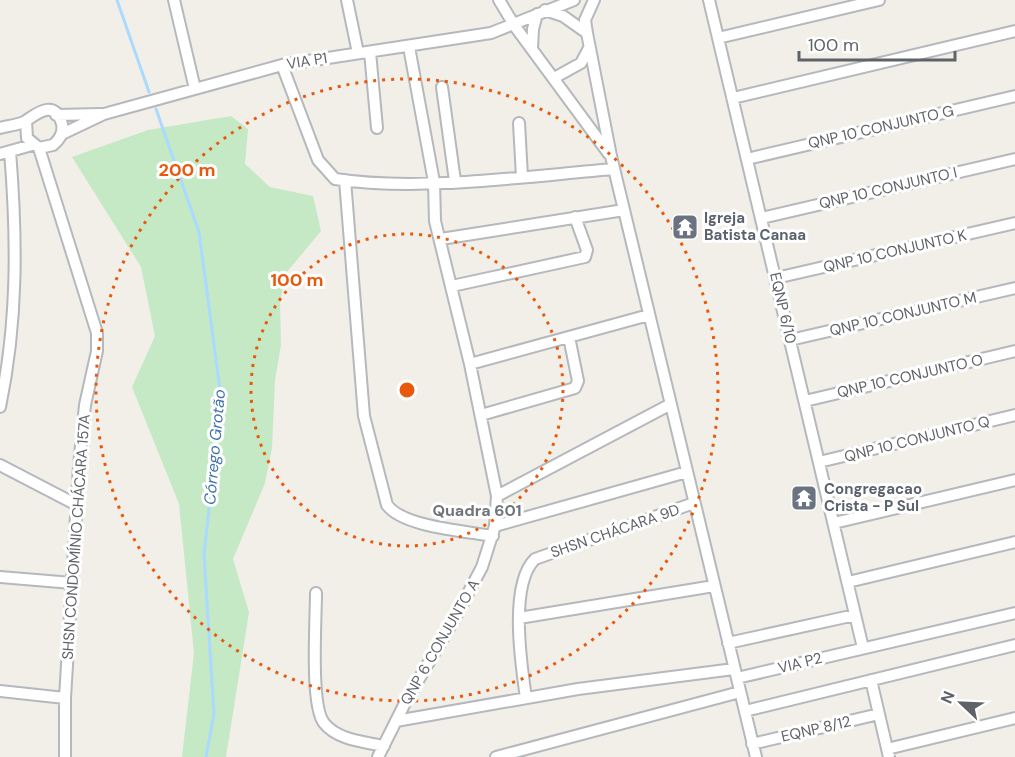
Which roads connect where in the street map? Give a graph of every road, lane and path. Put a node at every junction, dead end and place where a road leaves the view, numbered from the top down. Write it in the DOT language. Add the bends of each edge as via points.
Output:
graph roads {
  1 [pos="174,0"];
  2 [pos="347,0"];
  3 [pos="499,0"];
  4 [pos="574,0"];
  5 [pos="594,0"];
  6 [pos="709,0"];
  7 [pos="879,0"];
  8 [pos="541,12"];
  9 [pos="514,25"];
  10 [pos="1015,31"];
  11 [pos="586,33"];
  12 [pos="718,38"];
  13 [pos="409,47"];
  14 [pos="532,48"];
  15 [pos="589,48"];
  16 [pos="370,52"];
  17 [pos="358,53"];
  18 [pos="282,65"];
  19 [pos="554,78"];
  20 [pos="442,87"];
  21 [pos="195,89"];
  22 [pos="1015,96"];
  23 [pos="733,98"];
  24 [pos="104,114"];
  25 [pos="56,115"];
  26 [pos="26,121"];
  27 [pos="519,123"];
  28 [pos="0,128"];
  29 [pos="377,128"];
  30 [pos="62,134"];
  31 [pos="36,146"];
  32 [pos="5,152"];
  33 [pos="611,156"];
  34 [pos="747,159"];
  35 [pos="1015,159"];
  36 [pos="614,169"];
  37 [pos="522,177"];
  38 [pos="345,180"];
  39 [pos="455,181"];
  40 [pos="434,182"];
  41 [pos="624,210"];
  42 [pos="576,217"];
  43 [pos="762,218"];
  44 [pos="1015,223"];
  45 [pos="441,239"];
  46 [pos="776,278"];
  47 [pos="452,286"];
  48 [pos="1015,288"];
  49 [pos="649,315"];
  50 [pos="569,337"];
  51 [pos="790,340"];
  52 [pos="1015,351"];
  53 [pos="470,364"];
  54 [pos="805,401"];
  55 [pos="671,404"];
  56 [pos="0,407"];
  57 [pos="481,415"];
  58 [pos="1015,415"];
  59 [pos="819,462"];
  60 [pos="0,465"];
  61 [pos="687,472"];
  62 [pos="1015,480"];
  63 [pos="497,496"];
  64 [pos="694,503"];
  65 [pos="77,505"];
  66 [pos="834,523"];
  67 [pos="494,531"];
  68 [pos="1015,542"];
  69 [pos="0,577"];
  70 [pos="848,582"];
  71 [pos="72,583"];
  72 [pos="714,586"];
  73 [pos="316,594"];
  74 [pos="1015,613"];
  75 [pos="855,615"];
  76 [pos="519,618"];
  77 [pos="728,643"];
  78 [pos="1015,645"];
  79 [pos="863,648"];
  80 [pos="735,674"];
  81 [pos="871,680"];
  82 [pos="0,691"];
  83 [pos="740,692"];
  84 [pos="65,698"];
  85 [pos="526,698"];
  86 [pos="745,711"];
  87 [pos="879,714"];
  88 [pos="1015,718"];
  89 [pos="396,721"];
  90 [pos="752,744"];
  91 [pos="384,746"];
  92 [pos="888,753"];
  93 [pos="65,757"];
  94 [pos="378,757"];
  95 [pos="496,757"];
  96 [pos="756,757"];
  1 -- 21 [label="street"];
  2 -- 17 [label="street"];
  3 -- 9 [label="street"];
  4 -- 8 [label="street, VIA P1"];
  5 -- 11 [label="street" via="585,20"];
  6 -- 12 [label="street, EQNP 6/10"];
  7 -- 12 [label="street"];
  8 -- 9 [label="street, VIA P1"];
  8 -- 11 [label="street" via="563,16"];
  8 -- 14 [label="street" via="533,29"];
  9 -- 13 [label="street, VIA P1" via="491,33"];
  9 -- 14 [label="street"];
  10 -- 23 [label="street"];
  11 -- 15 [label="street"];
  12 -- 23 [label="street, EQNP 6/10"];
  13 -- 16 [label="street, VIA P1"];
  13 -- 40 [label="street, QNP 6 CONJUNTO A"];
  14 -- 19 [label="street"];
  15 -- 19 [label="street" via="581,63"];
  15 -- 33 [label="street"];
  16 -- 17 [label="street, VIA P1"];
  16 -- 29 [label="street"];
  17 -- 18 [label="street, VIA P1"];
  18 -- 21 [label="street, VIA P1"];
  18 -- 38 [label="street" via="318,160 336,178"];
  19 -- 33 [label="street"];
  20 -- 39 [label="street"];
  21 -- 24 [label="street, VIA P1"];
  22 -- 34 [label="street, QNP 10 CONJUNTO G"];
  23 -- 34 [label="street, EQNP 6/10"];
  24 -- 25 [label="street, VIA P1"];
  24 -- 30 [label="street, VIA P1"];
  25 -- 26 [label="street, VIA P1" via="40,110"];
  25 -- 30 [label="street" via="62,124"];
  26 -- 28 [label="street, VIA P1"];
  26 -- 31 [label="street" via="27,138"];
  27 -- 37 [label="street"];
  30 -- 31 [label="street, VIA P1" via="53,145"];
  31 -- 32 [label="street, VIA P1"];
  31 -- 65 [label="street, SHSN CONDOMÍNIO CHÁCARA 157A" via="97,333 81,434"];
  32 -- 56 [label="street" via="16,280 12,343"];
  33 -- 36 [label="street"];
  34 -- 43 [label="street, EQNP 6/10"];
  35 -- 43 [label="street, QNP 10 CONJUNTO I"];
  36 -- 37 [label="street"];
  36 -- 41 [label="street"];
  37 -- 39 [label="street"];
  38 -- 40 [label="street"];
  38 -- 67 [label="street" via="364,416 387,505 392,513 416,522"];
  39 -- 40 [label="street"];
  40 -- 45 [label="street, QNP 6 CONJUNTO A" via="435,221"];
  41 -- 42 [label="street"];
  41 -- 49 [label="street"];
  42 -- 45 [label="street"];
  42 -- 47 [label="street" via="587,250 585,256"];
  43 -- 46 [label="street, EQNP 6/10"];
  44 -- 46 [label="street, QNP 10 CONJUNTO K"];
  45 -- 47 [label="street, QNP 6 CONJUNTO A"];
  46 -- 51 [label="street, EQNP 6/10"];
  47 -- 53 [label="street, QNP 6 CONJUNTO A"];
  48 -- 51 [label="street, QNP 10 CONJUNTO M"];
  49 -- 50 [label="street"];
  49 -- 55 [label="street"];
  50 -- 53 [label="street"];
  50 -- 57 [label="street" via="577,386"];
  51 -- 54 [label="street, EQNP 6/10"];
  52 -- 54 [label="street, QNP 10 CONJUNTO O"];
  53 -- 57 [label="street, QNP 6 CONJUNTO A"];
  54 -- 59 [label="street, EQNP 6/10"];
  55 -- 61 [label="street"];
  55 -- 63 [label="street"];
  57 -- 63 [label="street, QNP 6 CONJUNTO A"];
  58 -- 59 [label="street, QNP 10 CONJUNTO Q"];
  59 -- 66 [label="street, EQNP 6/10"];
  60 -- 65 [label="street"];
  61 -- 64 [label="street"];
  61 -- 67 [label="street"];
  62 -- 66 [label="street"];
  63 -- 67 [label="street, QNP 6 CONJUNTO A"];
  64 -- 72 [label="street"];
  64 -- 76 [label="street, SHSN CHÁCARA 9D" via="535,559 526,570"];
  65 -- 71 [label="street, SHSN CONDOMÍNIO CHÁCARA 157A"];
  66 -- 70 [label="street, EQNP 6/10"];
  67 -- 89 [label="street, QNP 6 CONJUNTO A" via="482,567"];
  68 -- 70 [label="street"];
  69 -- 71 [label="street"];
  70 -- 75 [label="street, EQNP 6/10"];
  71 -- 84 [label="street, SHSN CONDOMÍNIO CHÁCARA 157A"];
  72 -- 76 [label="street"];
  72 -- 77 [label="street"];
  73 -- 91 [label="street" via="318,710 323,723 345,737"];
  74 -- 79 [label="street, VIA P2"];
  75 -- 77 [label="street"];
  75 -- 79 [label="street, EQNP 6/10"];
  76 -- 85 [label="street"];
  77 -- 80 [label="street"];
  78 -- 81 [label="street"];
  79 -- 80 [label="street, VIA P2"];
  80 -- 83 [label="street"];
  80 -- 85 [label="street, VIA P2"];
  81 -- 86 [label="street"];
  81 -- 87 [label="street"];
  82 -- 84 [label="street"];
  83 -- 86 [label="street"];
  83 -- 95 [label="street"];
  84 -- 93 [label="street, SHSN CONDOMÍNIO CHÁCARA 157A"];
  85 -- 89 [label="street, VIA P2"];
  86 -- 90 [label="street"];
  87 -- 90 [label="street, EQNP 8/12"];
  87 -- 92 [label="street"];
  88 -- 92 [label="street"];
  89 -- 91 [label="street, QNP 6 CONJUNTO A"];
  90 -- 96 [label="street"];
  91 -- 94 [label="street, QNP 6 CONJUNTO A"];
}
